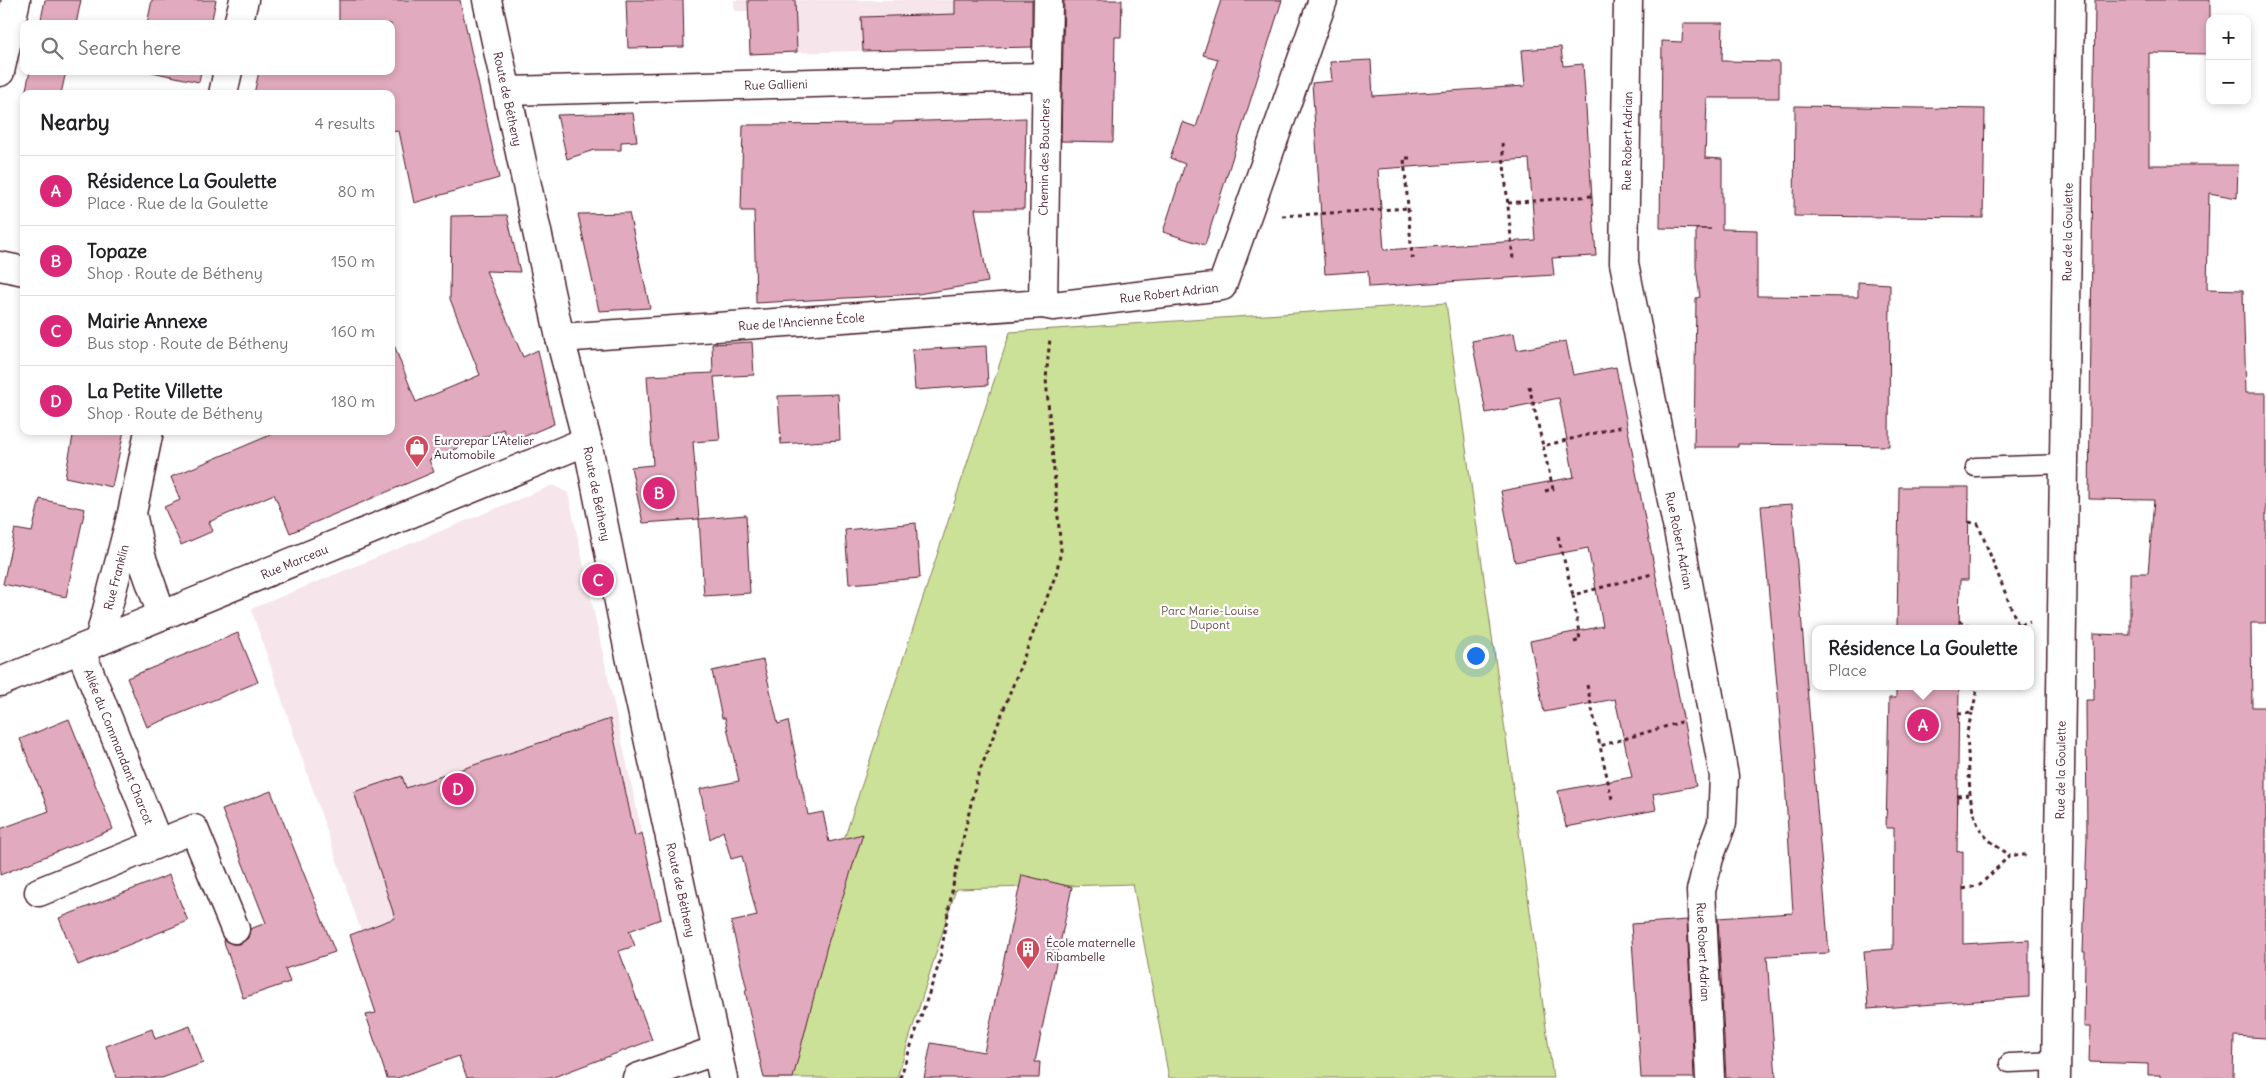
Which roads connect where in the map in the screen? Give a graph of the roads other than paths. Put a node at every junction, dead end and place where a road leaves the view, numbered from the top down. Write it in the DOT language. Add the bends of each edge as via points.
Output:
graph roads {
  1 [pos="16,0"];
  2 [pos="244,0"];
  3 [pos="487,0"];
  4 [pos="1048,0"];
  5 [pos="1322,0"];
  6 [pos="1628,0"];
  7 [pos="2070,0"];
  8 [pos="239,20"];
  9 [pos="0,72"];
  10 [pos="227,75"];
  11 [pos="1046,78"];
  12 [pos="224,90"];
  13 [pos="507,91"];
  14 [pos="0,266"];
  15 [pos="20,270"];
  16 [pos="1048,305"];
  17 [pos="560,338"];
  18 [pos="148,435"];
  19 [pos="587,441"];
  20 [pos="2064,464"];
  21 [pos="1975,467"];
  22 [pos="132,513"];
  23 [pos="162,614"];
  24 [pos="90,645"];
  25 [pos="0,682"];
  26 [pos="158,844"];
  27 [pos="39,892"];
  28 [pos="235,929"];
  29 [pos="716,1050"];
  30 [pos="2009,1063"];
  31 [pos="2056,1069"];
  32 [pos="637,1078"];
  33 [pos="723,1078"];
  34 [pos="1710,1078"];
  1 -- 9 [label="street"];
  2 -- 8 [label="street"];
  3 -- 13 [label="street, Route de Bétheny"];
  4 -- 11 [label="street, Chemin des Bouchers"];
  5 -- 16 [label="street, Rue Robert Adrian" via="1222,286"];
  6 -- 34 [label="street, Rue Robert Adrian" via="1624,263 1724,776 1722,823 1701,891"];
  7 -- 20 [label="street, Rue de la Goulette"];
  10 -- 12 [label="street"];
  11 -- 13 [label="street, Rue Gallieni"];
  11 -- 16 [label="street, Chemin des Bouchers"];
  13 -- 17 [label="street, Route de Bétheny"];
  14 -- 15 [label="street"];
  16 -- 17 [label="street, Rue de l'Ancienne École"];
  17 -- 19 [label="street, Route de Bétheny"];
  18 -- 22 [label="street, Rue Franklin"];
  19 -- 23 [label="street, Rue Marceau"];
  19 -- 29 [label="street, Route de Bétheny" via="628,647"];
  20 -- 21 [label="lane"];
  20 -- 31 [label="street, Rue de la Goulette"];
  22 -- 23 [label="street, Rue Franklin" via="141,556"];
  22 -- 24 [label="street, Rue Franklin"];
  23 -- 24 [label="street, Rue Marceau"];
  24 -- 25 [label="street, Rue Marceau"];
  24 -- 26 [label="street, Allée du Commandant Charcot"];
  26 -- 27 [label="street"];
  26 -- 28 [label="street" via="194,829"];
  29 -- 32 [label="street"];
  29 -- 33 [label="street, Route de Bétheny"];
  30 -- 31 [label="lane"];
}
